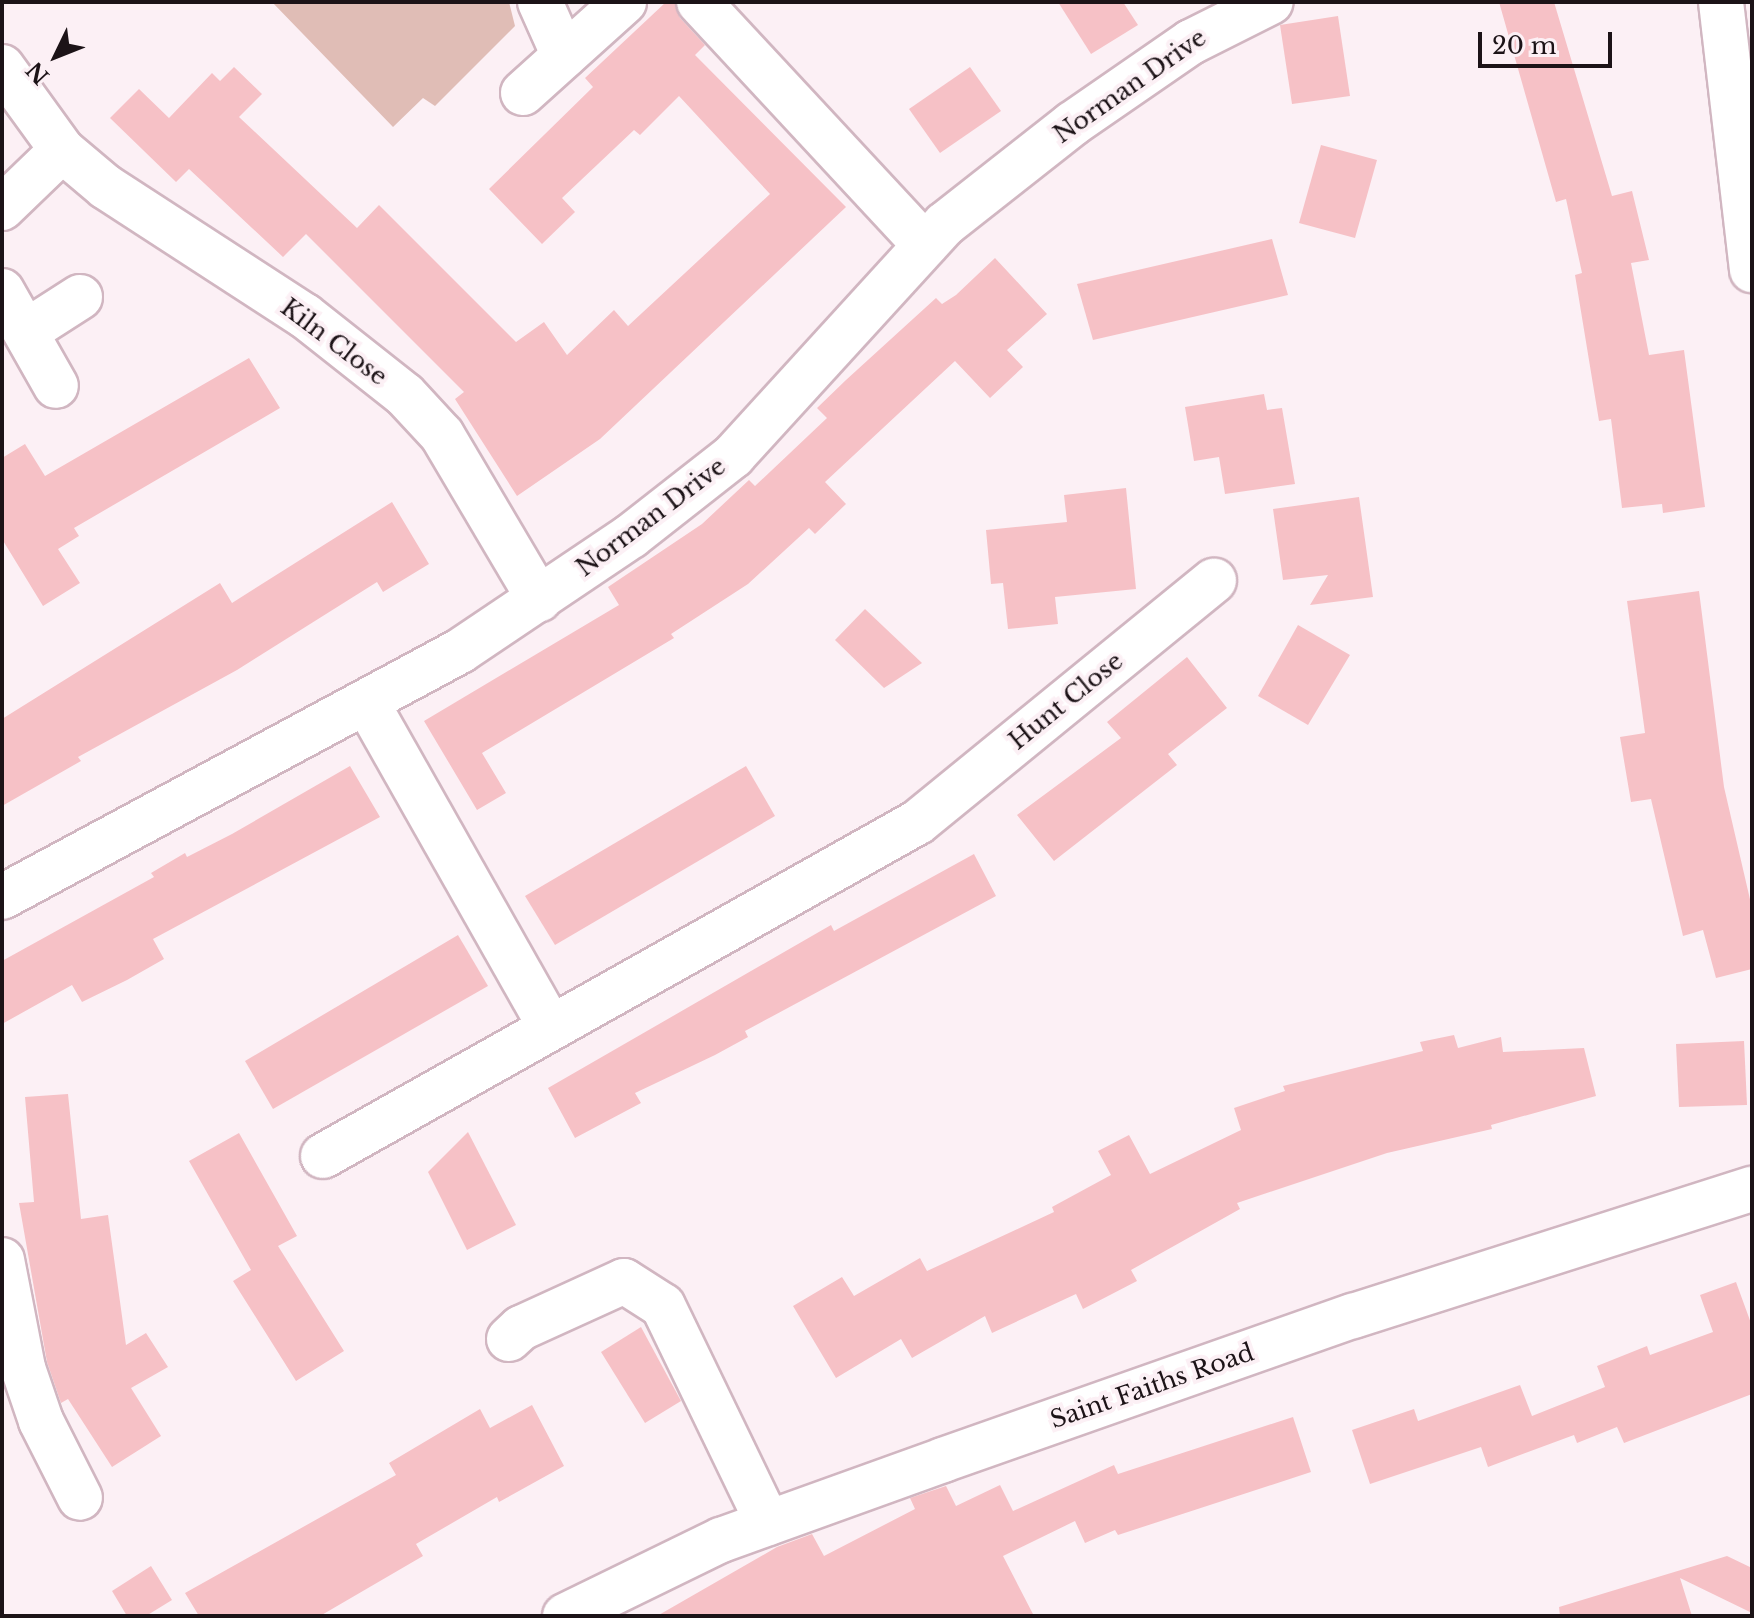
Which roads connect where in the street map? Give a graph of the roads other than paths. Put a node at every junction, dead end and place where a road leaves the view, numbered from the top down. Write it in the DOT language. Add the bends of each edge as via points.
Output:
graph roads {
  1 [pos="540,2"];
  2 [pos="624,2"];
  3 [pos="699,2"];
  4 [pos="1271,2"];
  5 [pos="1721,2"];
  6 [pos="564,56"];
  7 [pos="2,67"];
  8 [pos="523,93"];
  9 [pos="62,150"];
  10 [pos="2,208"];
  11 [pos="1750,227"];
  12 [pos="925,245"];
  13 [pos="1752,270"];
  14 [pos="2,291"];
  15 [pos="80,297"];
  16 [pos="27,331"];
  17 [pos="56,386"];
  18 [pos="1214,581"];
  19 [pos="539,599"];
  20 [pos="367,703"];
  21 [pos="2,897"];
  22 [pos="551,1028"];
  23 [pos="323,1156"];
  24 [pos="1752,1189"];
  25 [pos="2,1260"];
  26 [pos="509,1339"];
  27 [pos="80,1498"];
  28 [pos="768,1523"];
  29 [pos="565,1616"];
  1 -- 6 [label="street"];
  2 -- 6 [label="street"];
  3 -- 12 [label="street"];
  4 -- 12 [label="street, Norman Drive" via="1212,28 1072,124"];
  5 -- 11 [label="street"];
  6 -- 8 [label="street"];
  7 -- 9 [label="street, Kiln Close"];
  9 -- 10 [label="street"];
  9 -- 19 [label="street, Kiln Close" via="165,228 305,316 405,395 442,435"];
  11 -- 13 [label="street"];
  12 -- 19 [label="street, Norman Drive" via="721,467"];
  14 -- 16 [label="street"];
  15 -- 16 [label="street"];
  16 -- 17 [label="street"];
  18 -- 22 [label="street, Hunt Close" via="918,822"];
  19 -- 20 [label="street, Norman Drive"];
  20 -- 21 [label="street, Norman Drive"];
  20 -- 22 [label="street"];
  22 -- 23 [label="street"];
  24 -- 28 [label="street, Saint Faiths Road" via="1353,1316"];
  25 -- 27 [label="street" via="23,1368 41,1421"];
  26 -- 28 [label="street" via="521,1328 624,1281 663,1306"];
  28 -- 29 [label="street, Saint Faiths Road" via="721,1540"];
}
